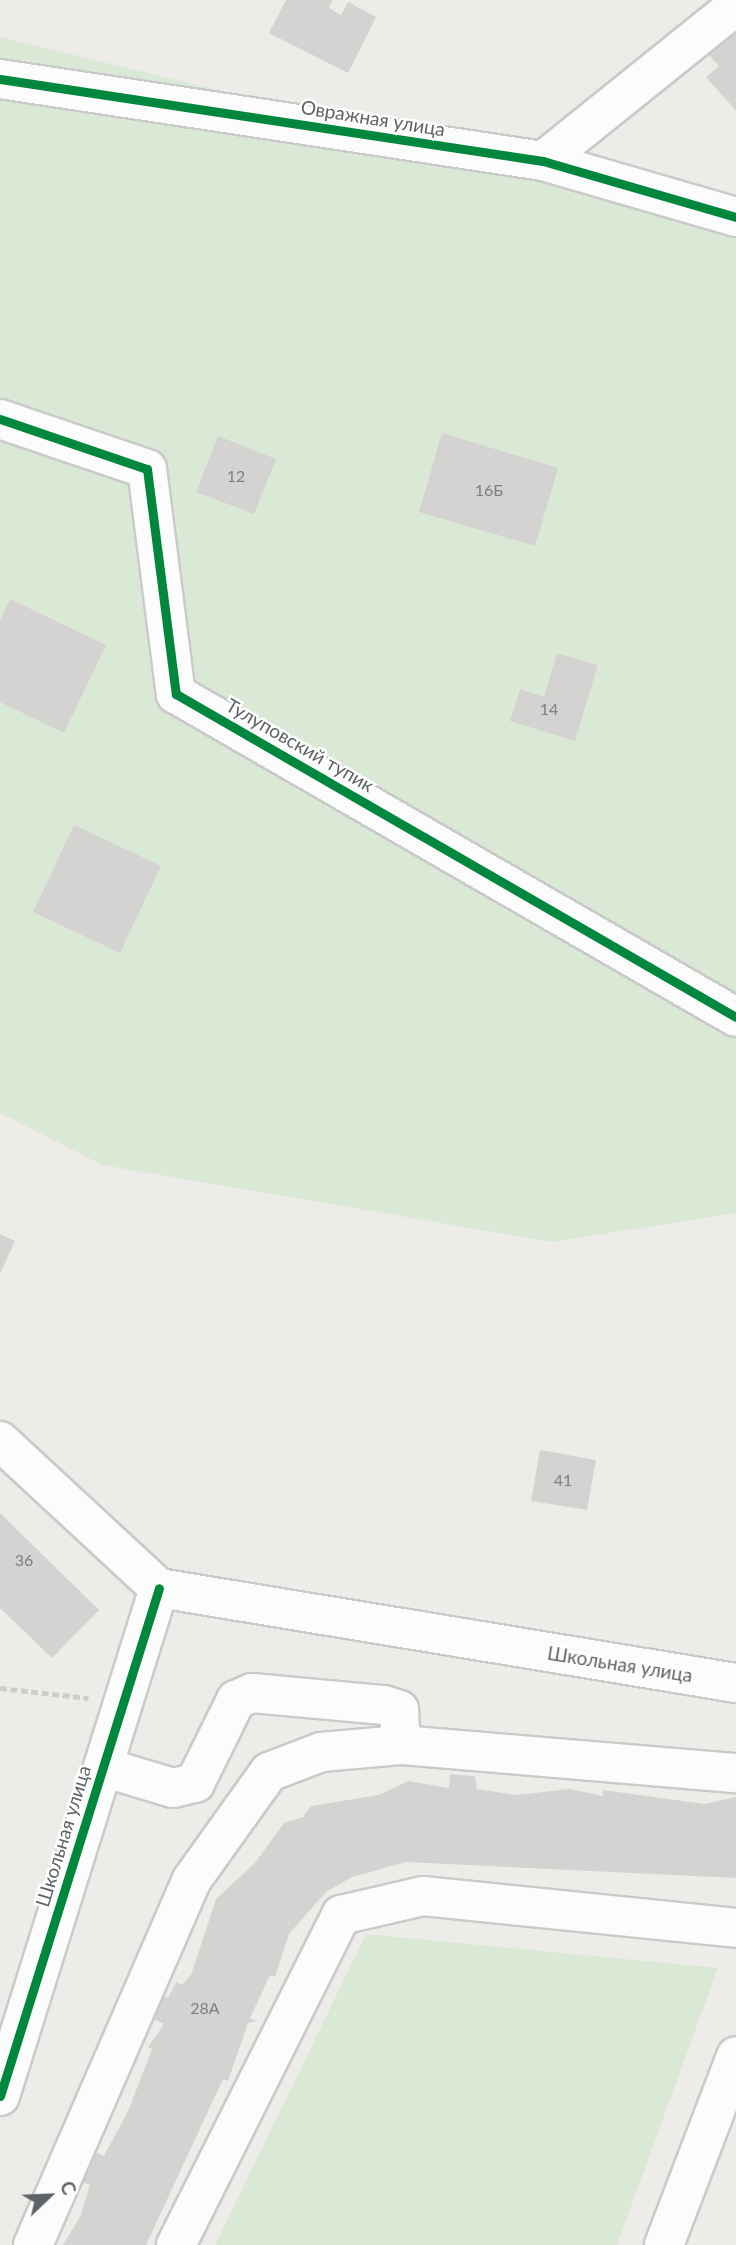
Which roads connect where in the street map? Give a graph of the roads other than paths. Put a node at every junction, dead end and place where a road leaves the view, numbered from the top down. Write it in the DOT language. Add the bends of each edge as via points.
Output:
graph roads {
  1 [pos="736,5"];
  2 [pos="0,79"];
  3 [pos="543,161"];
  4 [pos="736,217"];
  5 [pos="0,419"];
  6 [pos="736,1017"];
  7 [pos="0,1441"];
  8 [pos="159,1588"];
  9 [pos="736,1683"];
  10 [pos="401,1745"];
  11 [pos="103,1766"];
  12 [pos="736,1773"];
  13 [pos="736,1928"];
  14 [pos="736,2056"];
  15 [pos="0,2096"];
  16 [pos="33,2245"];
  17 [pos="176,2245"];
  18 [pos="664,2245"];
  1 -- 3 [label="street"];
  2 -- 3 [label="street, Овражная улица"];
  3 -- 4 [label="street, Овражная улица"];
  5 -- 6 [label="street, Тулуповский тупик" via="147,469 176,694"];
  7 -- 8 [label="street"];
  8 -- 9 [label="street, Школьная улица"];
  8 -- 11 [label="street, Школьная улица"];
  10 -- 11 [label="street" via="399,1710 384,1704 252,1693 236,1699 195,1783 173,1788"];
  10 -- 12 [label="street"];
  10 -- 16 [label="street" via="321,1752 269,1772 191,1881"];
  11 -- 15 [label="street, Школьная улица"];
  13 -- 17 [label="street" via="423,1896 341,1915"];
  14 -- 18 [label="street"];
}
